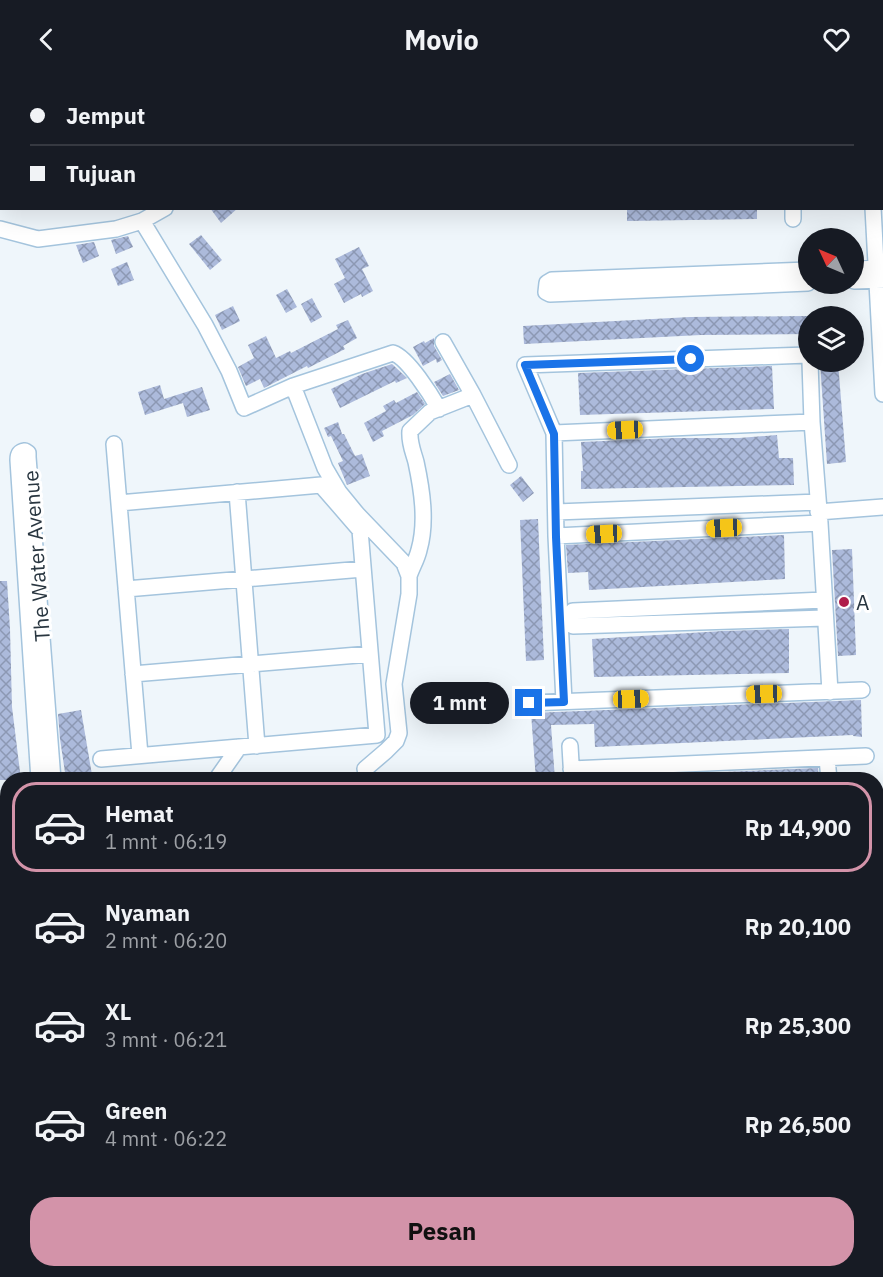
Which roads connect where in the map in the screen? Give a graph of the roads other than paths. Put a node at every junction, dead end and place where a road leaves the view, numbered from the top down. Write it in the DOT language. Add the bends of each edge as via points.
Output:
graph roads {
  1 [pos="161,210"];
  2 [pos="873,210"];
  3 [pos="142,221"];
  4 [pos="0,229"];
  5 [pos="798,271"];
  6 [pos="864,271"];
  7 [pos="880,274"];
  8 [pos="864,278"];
  9 [pos="675,282"];
  10 [pos="798,283"];
  11 [pos="443,342"];
  12 [pos="798,355"];
  13 [pos="810,372"];
  14 [pos="293,386"];
  15 [pos="473,394"];
  16 [pos="883,394"];
  17 [pos="439,409"];
  18 [pos="812,422"];
  19 [pos="554,434"];
  20 [pos="114,444"];
  21 [pos="509,465"];
  22 [pos="237,492"];
  23 [pos="119,503"];
  24 [pos="883,507"];
  25 [pos="556,512"];
  26 [pos="819,512"];
  27 [pos="556,537"];
  28 [pos="363,568"];
  29 [pos="409,576"];
  30 [pos="244,579"];
  31 [pos="126,589"];
  32 [pos="824,600"];
  33 [pos="825,618"];
  34 [pos="370,654"];
  35 [pos="251,664"];
  36 [pos="133,674"];
  37 [pos="862,690"];
  38 [pos="830,692"];
  39 [pos="564,702"];
  40 [pos="529,703"];
  41 [pos="257,746"];
  42 [pos="570,746"];
  43 [pos="239,747"];
  44 [pos="140,755"];
  45 [pos="866,756"];
  46 [pos="827,758"];
  47 [pos="101,759"];
  48 [pos="365,769"];
  49 [pos="38,772"];
  50 [pos="52,772"];
  51 [pos="222,772"];
  52 [pos="571,772"];
  53 [pos="603,772"];
  54 [pos="828,772"];
  1 -- 3 [label="street"];
  2 -- 7 [label="street"];
  3 -- 4 [label="street" via="116,229 38,238"];
  3 -- 14 [label="street" via="206,325 244,408"];
  5 -- 9 [label="street"];
  6 -- 7 [label="street"];
  7 -- 8 [label="street"];
  7 -- 16 [label="street"];
  9 -- 9 [label="street" via="550,294 546,292 547,283 552,280"];
  9 -- 10 [label="street"];
  11 -- 15 [label="street"];
  12 -- 19 [label="street" via="525,365"];
  13 -- 18 [label="street"];
  14 -- 17 [label="street" via="393,353 405,361"];
  14 -- 29 [label="street" via="325,468 339,492 404,563"];
  15 -- 17 [label="street"];
  15 -- 21 [label="street"];
  17 -- 29 [label="street" via="430,412 410,431 424,529"];
  18 -- 19 [label="street"];
  18 -- 26 [label="street"];
  19 -- 25 [label="street"];
  20 -- 23 [label="street"];
  22 -- 23 [label="street"];
  22 -- 28 [label="street" via="321,485 360,530"];
  22 -- 30 [label="street"];
  23 -- 31 [label="street"];
  24 -- 26 [label="street"];
  25 -- 26 [label="street"];
  25 -- 27 [label="street"];
  26 -- 27 [label="street"];
  26 -- 32 [label="street"];
  27 -- 39 [label="street"];
  28 -- 30 [label="street"];
  28 -- 34 [label="street"];
  29 -- 48 [label="street" via="394,684 399,733 396,741"];
  30 -- 31 [label="street"];
  30 -- 35 [label="street"];
  31 -- 36 [label="street"];
  32 -- 33 [label="street"];
  32 -- 33 [label="street" via="573,610 571,620 573,626"];
  33 -- 38 [label="street"];
  34 -- 35 [label="street"];
  34 -- 41 [label="street" via="377,735"];
  35 -- 36 [label="street"];
  35 -- 41 [label="street"];
  36 -- 44 [label="street"];
  37 -- 38 [label="street"];
  38 -- 39 [label="street"];
  39 -- 40 [label="street"];
  41 -- 43 [label="street"];
  42 -- 52 [label="street"];
  43 -- 44 [label="street"];
  43 -- 51 [label="street"];
  44 -- 47 [label="street"];
  45 -- 46 [label="street"];
  46 -- 53 [label="street"];
  46 -- 54 [label="street"];
  49 -- 50 [label="street, The Water Avenue" via="18,460 18,455 25,451"];
}
